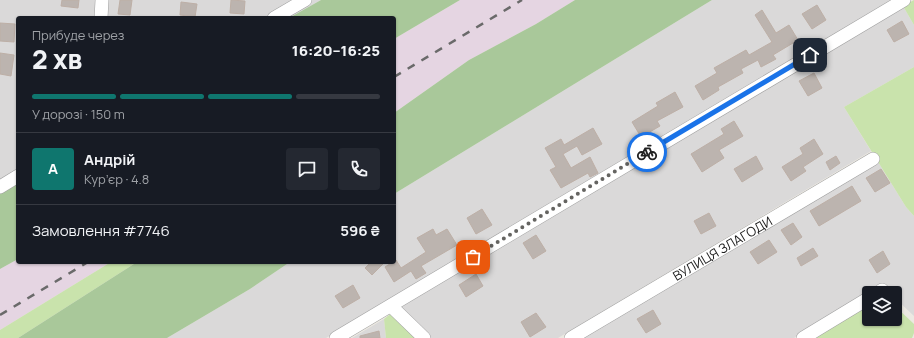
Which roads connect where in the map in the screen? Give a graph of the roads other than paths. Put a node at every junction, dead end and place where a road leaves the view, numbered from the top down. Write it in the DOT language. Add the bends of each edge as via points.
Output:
graph roads {
  1 [pos="102,0"];
  2 [pos="305,0"];
  3 [pos="904,0"];
  4 [pos="101,16"];
  5 [pos="277,16"];
  6 [pos="873,159"];
  7 [pos="16,177"];
  8 [pos="0,187"];
  9 [pos="862,302"];
  10 [pos="391,306"];
  11 [pos="336,338"];
  12 [pos="424,338"];
  13 [pos="571,338"];
  14 [pos="803,338"];
  1 -- 4 [label="street"];
  2 -- 5 [label="street"];
  3 -- 10 [label="street"];
  6 -- 13 [label="street, ВУЛИЦЯ ЗЛАГОДИ"];
  7 -- 8 [label="street"];
  9 -- 14 [label="street"];
  10 -- 11 [label="street"];
  10 -- 12 [label="street"];
}
